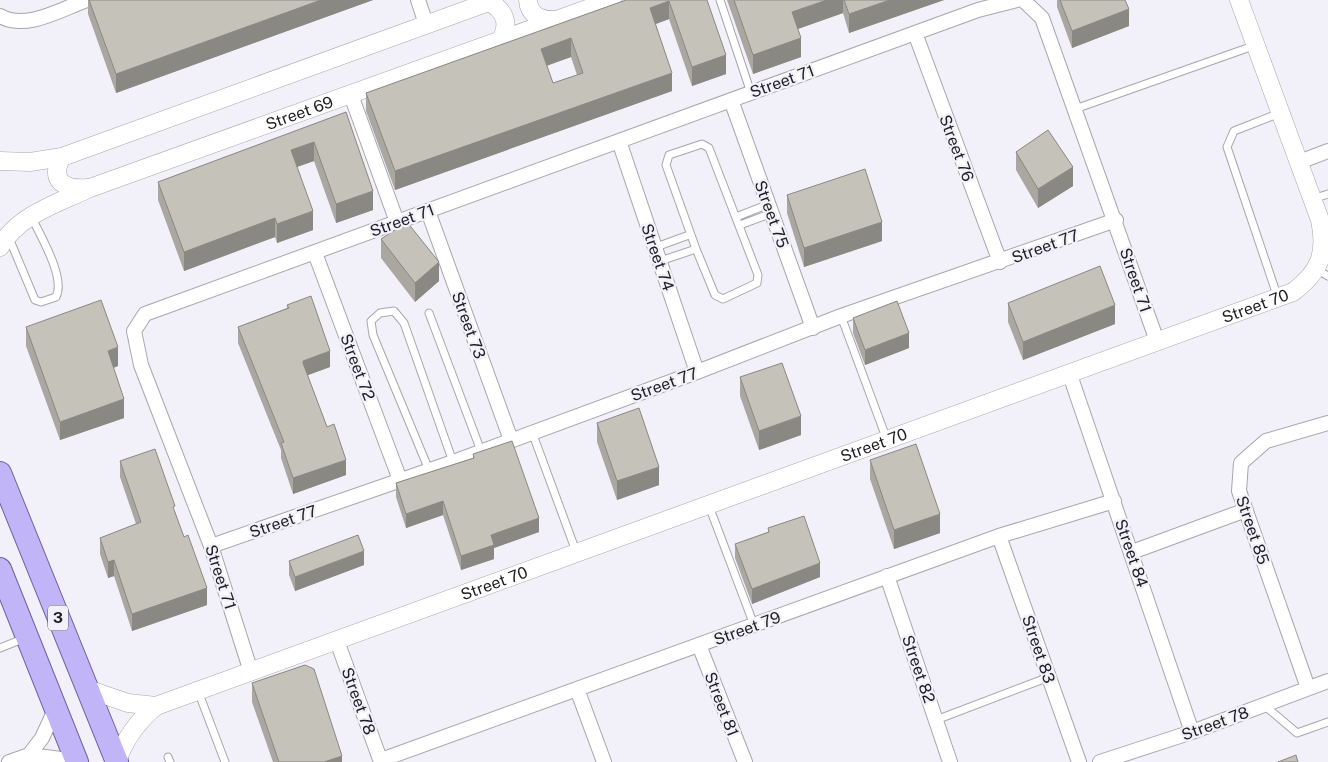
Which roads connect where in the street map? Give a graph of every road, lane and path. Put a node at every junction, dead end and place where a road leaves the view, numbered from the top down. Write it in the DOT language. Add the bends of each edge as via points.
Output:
graph roads {
  1 [pos="87,0"];
  2 [pos="418,0"];
  3 [pos="528,0"];
  4 [pos="612,0"];
  5 [pos="720,0"];
  6 [pos="1017,0"];
  7 [pos="1022,0"];
  8 [pos="1239,0"];
  9 [pos="491,1"];
  10 [pos="0,16"];
  11 [pos="554,20"];
  12 [pos="426,24"];
  13 [pos="914,33"];
  14 [pos="500,41"];
  15 [pos="1256,45"];
  16 [pos="751,93"];
  17 [pos="351,94"];
  18 [pos="731,100"];
  19 [pos="1076,109"];
  20 [pos="1281,112"];
  21 [pos="619,141"];
  22 [pos="1328,151"];
  23 [pos="62,157"];
  24 [pos="0,162"];
  25 [pos="1299,162"];
  26 [pos="90,188"];
  27 [pos="1320,197"];
  28 [pos="770,208"];
  29 [pos="428,211"];
  30 [pos="31,216"];
  31 [pos="736,217"];
  32 [pos="1116,220"];
  33 [pos="397,222"];
  34 [pos="740,226"];
  35 [pos="689,235"];
  36 [pos="4,240"];
  37 [pos="656,247"];
  38 [pos="696,249"];
  39 [pos="315,253"];
  40 [pos="660,261"];
  41 [pos="1000,262"];
  42 [pos="1324,263"];
  43 [pos="1278,298"];
  44 [pos="429,313"];
  45 [pos="841,316"];
  46 [pos="813,328"];
  47 [pos="1157,341"];
  48 [pos="697,372"];
  49 [pos="1070,375"];
  50 [pos="1328,423"];
  51 [pos="532,432"];
  52 [pos="511,440"];
  53 [pos="888,441"];
  54 [pos="481,451"];
  55 [pos="453,462"];
  56 [pos="429,470"];
  57 [pos="0,473"];
  58 [pos="400,480"];
  59 [pos="1114,501"];
  60 [pos="709,506"];
  61 [pos="1246,510"];
  62 [pos="11,529"];
  63 [pos="999,536"];
  64 [pos="211,546"];
  65 [pos="1132,552"];
  66 [pos="577,554"];
  67 [pos="0,569"];
  68 [pos="887,576"];
  69 [pos="754,625"];
  70 [pos="27,637"];
  71 [pos="337,641"];
  72 [pos="700,645"];
  73 [pos="0,648"];
  74 [pos="251,672"];
  75 [pos="1049,677"];
  76 [pos="1328,681"];
  77 [pos="1308,688"];
  78 [pos="87,689"];
  79 [pos="577,689"];
  80 [pos="198,691"];
  81 [pos="1264,705"];
  82 [pos="156,706"];
  83 [pos="56,708"];
  84 [pos="936,720"];
  85 [pos="1328,722"];
  86 [pos="1192,732"];
  87 [pos="29,755"];
  88 [pos="117,761"];
  89 [pos="381,761"];
  90 [pos="9,762"];
  91 [pos="77,762"];
  92 [pos="224,762"];
  93 [pos="604,762"];
  94 [pos="745,762"];
  95 [pos="950,762"];
  96 [pos="1079,762"];
  97 [pos="1100,762"];
  1 -- 10 [label="street" via="23,23"];
  2 -- 12 [label="street"];
  3 -- 11 [label="street" via="534,15"];
  4 -- 11 [label="street, Street 69"];
  5 -- 16 [label="lane"];
  6 -- 13 [label="street, Street 71"];
  7 -- 19 [label="street, Street 71" via="1042,18"];
  8 -- 15 [label="street, Street 70"];
  9 -- 12 [label="street"];
  9 -- 14 [label="street" via="504,14 505,33"];
  11 -- 14 [label="street, Street 69"];
  12 -- 23 [label="street"];
  13 -- 16 [label="street, Street 71"];
  13 -- 41 [label="street, Street 76"];
  14 -- 17 [label="street, Street 69"];
  15 -- 19 [label="lane"];
  15 -- 20 [label="street, Street 70"];
  16 -- 18 [label="street, Street 71"];
  17 -- 26 [label="street, Street 69"];
  17 -- 33 [label="street"];
  18 -- 21 [label="street, Street 71"];
  18 -- 28 [label="street, Street 75"];
  19 -- 32 [label="street, Street 71"];
  20 -- 25 [label="street, Street 70"];
  20 -- 43 [label="lane" via="1234,131 1227,147"];
  21 -- 29 [label="street, Street 71"];
  21 -- 37 [label="street, Street 74"];
  22 -- 25 [label="street"];
  23 -- 24 [label="street"];
  23 -- 26 [label="street" via="56,166 57,177 64,186"];
  25 -- 27 [label="street, Street 70"];
  26 -- 30 [label="street, Street 69"];
  27 -- 42 [label="street, Street 70"];
  28 -- 31 [label="lane"];
  28 -- 34 [label="lane"];
  28 -- 46 [label="street, Street 75"];
  29 -- 33 [label="street, Street 71"];
  29 -- 52 [label="street, Street 73"];
  30 -- 36 [label="street, Street 69"];
  30 -- 36 [label="lane" via="58,276 60,289 56,297 41,302 35,300"];
  31 -- 34 [label="lane"];
  31 -- 35 [label="lane" via="710,148 702,144 669,155 666,164"];
  32 -- 41 [label="street, Street 77"];
  32 -- 47 [label="street, Street 71"];
  33 -- 39 [label="street, Street 71"];
  34 -- 38 [label="lane" via="758,275 757,283 723,299 715,295"];
  35 -- 37 [label="lane"];
  35 -- 38 [label="lane"];
  37 -- 40 [label="street, Street 74"];
  38 -- 40 [label="lane"];
  39 -- 58 [label="street, Street 72"];
  39 -- 64 [label="street, Street 71" via="145,314 134,331 141,365"];
  40 -- 48 [label="street, Street 74"];
  41 -- 45 [label="street, Street 77"];
  42 -- 43 [label="street, Street 70" via="1293,292"];
  43 -- 47 [label="street, Street 70"];
  44 -- 54 [label="lane"];
  45 -- 46 [label="street, Street 77"];
  45 -- 53 [label="lane"];
  46 -- 48 [label="street, Street 77"];
  47 -- 49 [label="street, Street 70"];
  48 -- 51 [label="street, Street 77"];
  49 -- 53 [label="street, Street 70"];
  49 -- 59 [label="street, Street 84"];
  50 -- 61 [label="street, Street 85" via="1266,441 1241,463 1239,491"];
  51 -- 52 [label="street, Street 77"];
  51 -- 66 [label="lane"];
  52 -- 54 [label="street, Street 77"];
  53 -- 60 [label="street, Street 70"];
  54 -- 55 [label="street, Street 77"];
  55 -- 56 [label="street, Street 77"];
  55 -- 56 [label="lane" via="404,323 394,311 380,313 371,321 373,335"];
  56 -- 58 [label="street, Street 77"];
  57 -- 62 [label="main road, 3"];
  58 -- 64 [label="street, Street 77"];
  59 -- 63 [label="street, Street 79"];
  59 -- 65 [label="street, Street 84"];
  60 -- 66 [label="street, Street 70"];
  60 -- 69 [label="lane"];
  61 -- 65 [label="street"];
  61 -- 77 [label="street, Street 85"];
  62 -- 78 [label="main road, 3"];
  63 -- 68 [label="street, Street 79"];
  63 -- 75 [label="street, Street 83"];
  64 -- 74 [label="street, Street 71"];
  65 -- 86 [label="street, Street 84"];
  66 -- 71 [label="street, Street 70"];
  67 -- 70 [label="main road, 3"];
  68 -- 69 [label="street, Street 79"];
  68 -- 84 [label="street, Street 82"];
  69 -- 72 [label="street, Street 79"];
  70 -- 73 [label="lane"];
  70 -- 83 [label="main road, 3"];
  71 -- 74 [label="street, Street 70"];
  71 -- 89 [label="street, Street 78"];
  72 -- 79 [label="street, Street 79"];
  72 -- 94 [label="street, Street 81"];
  74 -- 80 [label="street, Street 70"];
  75 -- 84 [label="lane"];
  75 -- 96 [label="street, Street 83"];
  76 -- 77 [label="street, Street 78"];
  77 -- 81 [label="street, Street 78"];
  78 -- 82 [label="street, Street 70" via="128,703"];
  78 -- 88 [label="main road, 3"];
  79 -- 89 [label="street, Street 79"];
  79 -- 93 [label="street"];
  80 -- 82 [label="street, Street 70"];
  80 -- 92 [label="lane"];
  81 -- 85 [label="lane" via="1297,733"];
  81 -- 86 [label="street, Street 78"];
  82 -- 88 [label="street, Street 70" via="132,730"];
  83 -- 87 [label="street" via="42,738"];
  83 -- 91 [label="main road, 3"];
  84 -- 95 [label="street, Street 82"];
  86 -- 97 [label="street, Street 78"];
  87 -- 90 [label="street"];
  87 -- 91 [label="street"];
}
